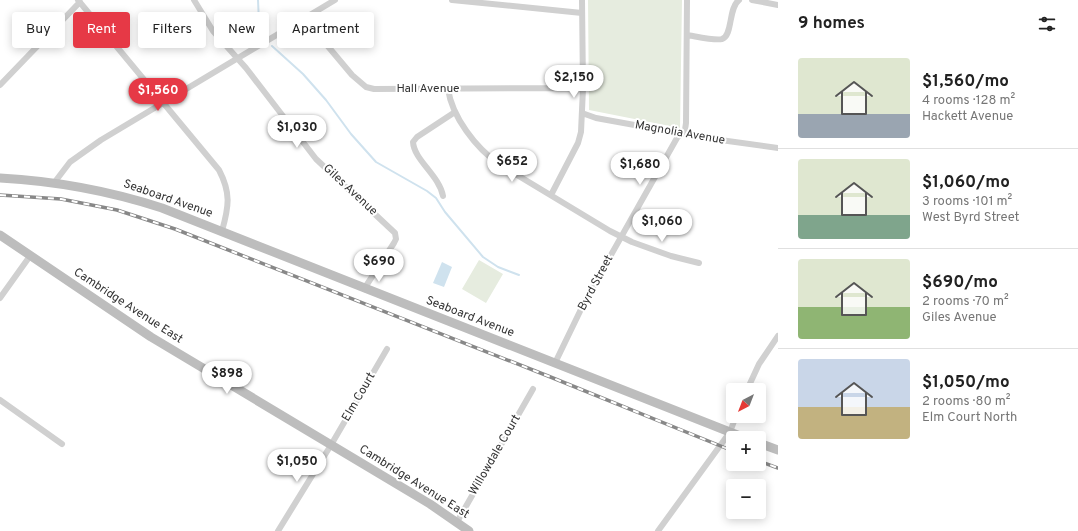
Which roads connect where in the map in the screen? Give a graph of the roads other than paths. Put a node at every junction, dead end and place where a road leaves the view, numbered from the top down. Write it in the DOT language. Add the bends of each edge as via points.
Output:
graph roads {
  1 [pos="194,0"];
  2 [pos="335,0"];
  3 [pos="452,0"];
  4 [pos="582,0"];
  5 [pos="687,0"];
  6 [pos="739,0"];
  7 [pos="752,0"];
  8 [pos="79,1"];
  9 [pos="778,5"];
  10 [pos="315,12"];
  11 [pos="582,13"];
  12 [pos="277,35"];
  13 [pos="687,35"];
  14 [pos="330,48"];
  15 [pos="238,58"];
  16 [pos="0,85"];
  17 [pos="583,88"];
  18 [pos="448,89"];
  19 [pos="163,103"];
  20 [pos="455,112"];
  21 [pos="582,114"];
  22 [pos="682,134"];
  23 [pos="778,148"];
  24 [pos="0,178"];
  25 [pos="54,183"];
  26 [pos="551,195"];
  27 [pos="444,196"];
  28 [pos="222,231"];
  29 [pos="0,235"];
  30 [pos="621,237"];
  31 [pos="30,256"];
  32 [pos="698,263"];
  33 [pos="364,289"];
  34 [pos="0,298"];
  35 [pos="778,336"];
  36 [pos="387,349"];
  37 [pos="554,364"];
  38 [pos="750,383"];
  39 [pos="533,389"];
  40 [pos="0,400"];
  41 [pos="727,431"];
  42 [pos="726,438"];
  43 [pos="62,444"];
  44 [pos="331,445"];
  45 [pos="766,446"];
  46 [pos="778,450"];
  47 [pos="457,522"];
  48 [pos="278,531"];
  49 [pos="469,531"];
  50 [pos="658,531"];
  1 -- 15 [label="street, Giles Avenue" via="213,31"];
  2 -- 10 [label="street"];
  3 -- 11 [label="street"];
  4 -- 11 [label="street"];
  5 -- 13 [label="street, Byrd Street"];
  6 -- 13 [label="street" via="734,5 724,38"];
  7 -- 9 [label="street"];
  8 -- 16 [label="street"];
  8 -- 19 [label="street"];
  11 -- 17 [label="street"];
  12 -- 15 [label="street"];
  13 -- 22 [label="street, Byrd Street" via="686,123"];
  14 -- 18 [label="street, Hall Avenue" via="352,75 366,87"];
  15 -- 19 [label="street"];
  15 -- 33 [label="street, Giles Avenue" via="316,158 395,233 394,243"];
  17 -- 18 [label="street, Hall Avenue"];
  17 -- 21 [label="street"];
  18 -- 20 [label="street"];
  19 -- 25 [label="street" via="87,149 70,162"];
  19 -- 28 [label="street" via="222,177 228,201"];
  20 -- 26 [label="street" via="478,146 491,158"];
  20 -- 27 [label="street" via="417,137 414,142 416,152 440,184"];
  21 -- 22 [label="street, Magnolia Avenue"];
  21 -- 26 [label="street" via="578,143"];
  22 -- 23 [label="street, Magnolia Avenue"];
  22 -- 30 [label="street, Byrd Street"];
  24 -- 25 [label="main road, Seaboard Avenue"];
  25 -- 28 [label="main road, Seaboard Avenue" via="135,199"];
  26 -- 30 [label="street"];
  28 -- 33 [label="main road, Seaboard Avenue"];
  29 -- 31 [label="main road, Cambridge Avenue East"];
  30 -- 32 [label="street" via="671,256"];
  30 -- 37 [label="street, Byrd Street"];
  31 -- 34 [label="street"];
  31 -- 44 [label="main road, Cambridge Avenue East" via="151,336"];
  33 -- 37 [label="main road, Seaboard Avenue"];
  35 -- 38 [label="street" via="759,364"];
  36 -- 44 [label="street, Elm Court"];
  37 -- 41 [label="main road, Seaboard Avenue"];
  39 -- 47 [label="street, Willowdale Court"];
  40 -- 43 [label="street"];
  42 -- 50 [label="street"];
  44 -- 47 [label="main road, Cambridge Avenue East"];
  44 -- 48 [label="street, Elm Court"];
  45 -- 46 [label="main road"];
  47 -- 49 [label="main road, Cambridge Avenue East"];
}
